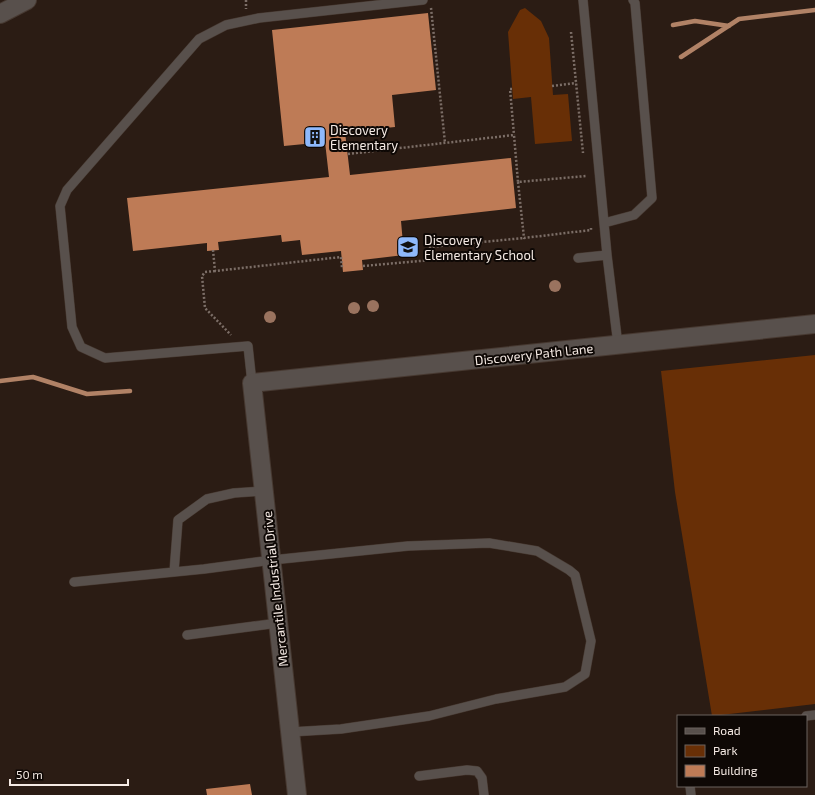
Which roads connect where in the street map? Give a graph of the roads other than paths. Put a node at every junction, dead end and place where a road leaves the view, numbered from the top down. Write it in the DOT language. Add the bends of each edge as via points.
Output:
graph roads {
  1 [pos="27,0"];
  2 [pos="423,0"];
  3 [pos="583,0"];
  4 [pos="633,0"];
  5 [pos="0,14"];
  6 [pos="604,222"];
  7 [pos="607,255"];
  8 [pos="578,258"];
  9 [pos="815,324"];
  10 [pos="618,345"];
  11 [pos="252,383"];
  12 [pos="264,491"];
  13 [pos="272,560"];
  14 [pos="174,572"];
  15 [pos="74,582"];
  16 [pos="278,622"];
  17 [pos="187,634"];
  18 [pos="290,732"];
  19 [pos="419,776"];
  20 [pos="297,795"];
  21 [pos="484,795"];
  1 -- 5 [label="street"];
  2 -- 11 [label="lane" via="259,18 226,25 198,39 67,190 60,206 72,327 81,347 105,358 248,346"];
  3 -- 6 [label="lane"];
  4 -- 6 [label="lane" via="652,198 634,215"];
  6 -- 7 [label="lane"];
  7 -- 8 [label="lane"];
  7 -- 10 [label="lane"];
  9 -- 10 [label="street, Discovery Path Lane"];
  10 -- 11 [label="street, Discovery Path Lane"];
  11 -- 12 [label="street, Mercantile Industrial Drive"];
  12 -- 13 [label="street, Mercantile Industrial Drive"];
  12 -- 14 [label="lane" via="234,493 207,499 178,520"];
  13 -- 14 [label="lane"];
  13 -- 16 [label="street, Mercantile Industrial Drive"];
  13 -- 18 [label="lane" via="408,546 489,543 537,552 575,575 591,641 585,674 565,687 496,699 429,716 341,729"];
  14 -- 15 [label="lane"];
  16 -- 17 [label="lane"];
  16 -- 18 [label="street, Mercantile Industrial Drive"];
  18 -- 20 [label="street, Mercantile Industrial Drive"];
  19 -- 21 [label="lane" via="468,770 477,772 482,778"];
}
